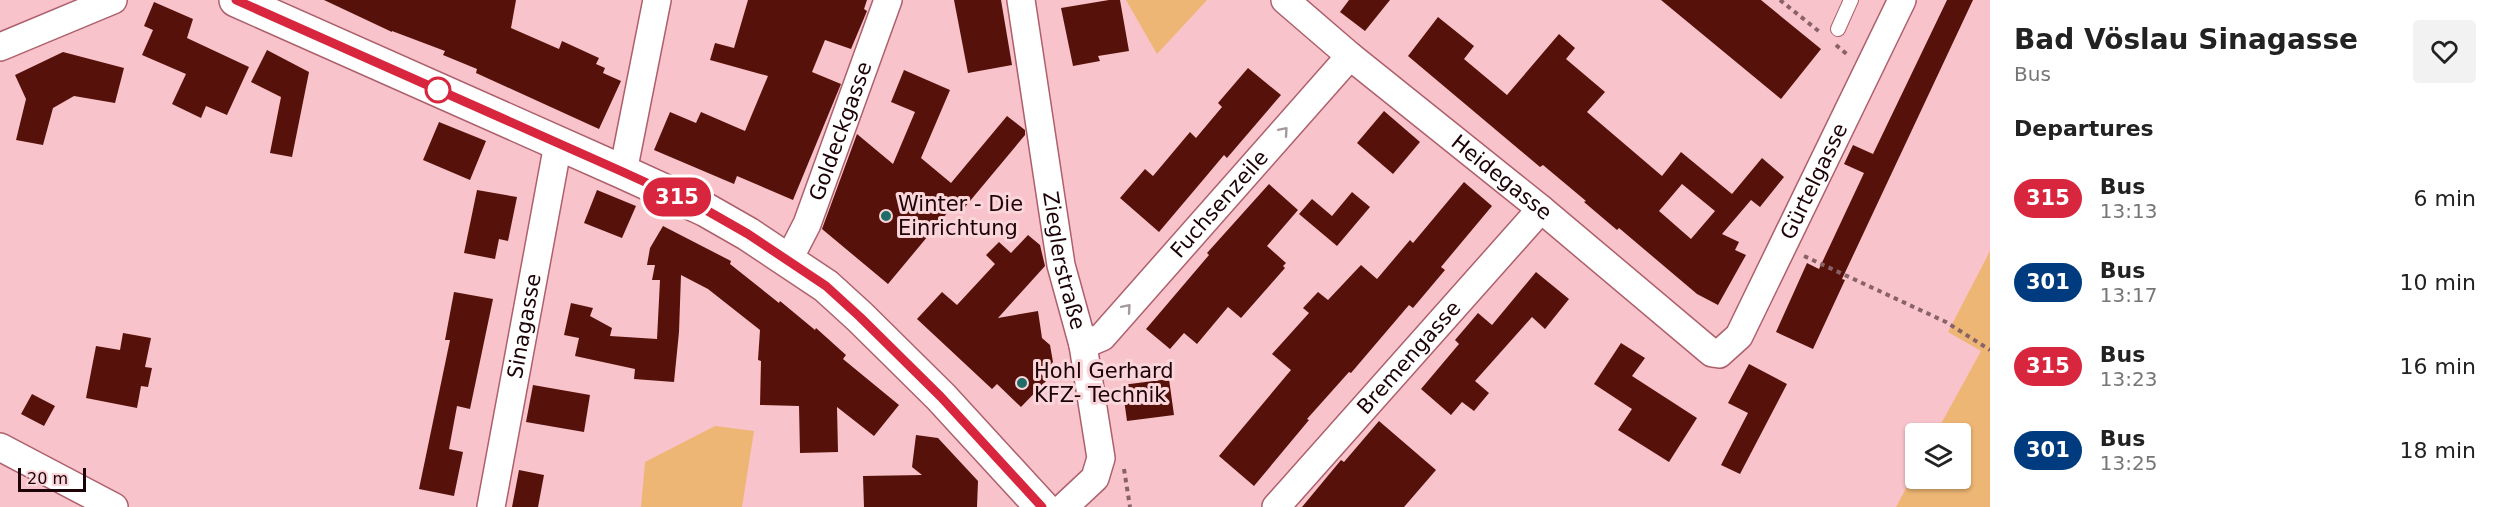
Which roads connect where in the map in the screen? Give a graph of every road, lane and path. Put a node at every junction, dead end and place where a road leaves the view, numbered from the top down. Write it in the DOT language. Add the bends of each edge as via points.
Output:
graph roads {
  1 [pos="113,0"];
  2 [pos="236,0"];
  3 [pos="657,0"];
  4 [pos="888,0"];
  5 [pos="1021,0"];
  6 [pos="1851,0"];
  7 [pos="1902,0"];
  8 [pos="1295,3"];
  9 [pos="1838,29"];
  10 [pos="0,47"];
  11 [pos="1350,56"];
  12 [pos="558,144"];
  13 [pos="623,172"];
  14 [pos="1541,209"];
  15 [pos="1784,247"];
  16 [pos="789,260"];
  17 [pos="1083,345"];
  18 [pos="1990,350"];
  19 [pos="1719,354"];
  20 [pos="0,447"];
  21 [pos="114,507"];
  22 [pos="491,507"];
  23 [pos="1042,507"];
  24 [pos="1064,507"];
  25 [pos="1276,507"];
  1 -- 10 [label="street"];
  2 -- 12 [label="street"];
  3 -- 13 [label="street"];
  4 -- 16 [label="street, Goldeckgasse" via="807,224"];
  5 -- 17 [label="street, Zieglerstraße" via="1061,265"];
  6 -- 9 [label="lane"];
  7 -- 15 [label="street, Gürtelgasse"];
  8 -- 11 [label="street, Heidegasse"];
  11 -- 14 [label="street, Heidegasse"];
  17 -- 11 [label="street, Fuchsenzeile, one-way" via="1102,337"];
  12 -- 13 [label="street"];
  12 -- 22 [label="street, Sinagasse"];
  13 -- 16 [label="street" via="706,210"];
  14 -- 19 [label="street, Heidegasse" via="1712,353"];
  14 -- 25 [label="street, Bremengasse"];
  15 -- 18 [label="path" via="1946,322"];
  15 -- 19 [label="street, Gürtelgasse" via="1739,336"];
  16 -- 23 [label="street" via="860,317 941,397"];
  17 -- 24 [label="street, Zieglerstraße" via="1101,458 1095,478"];
  20 -- 21 [label="street"];
}
